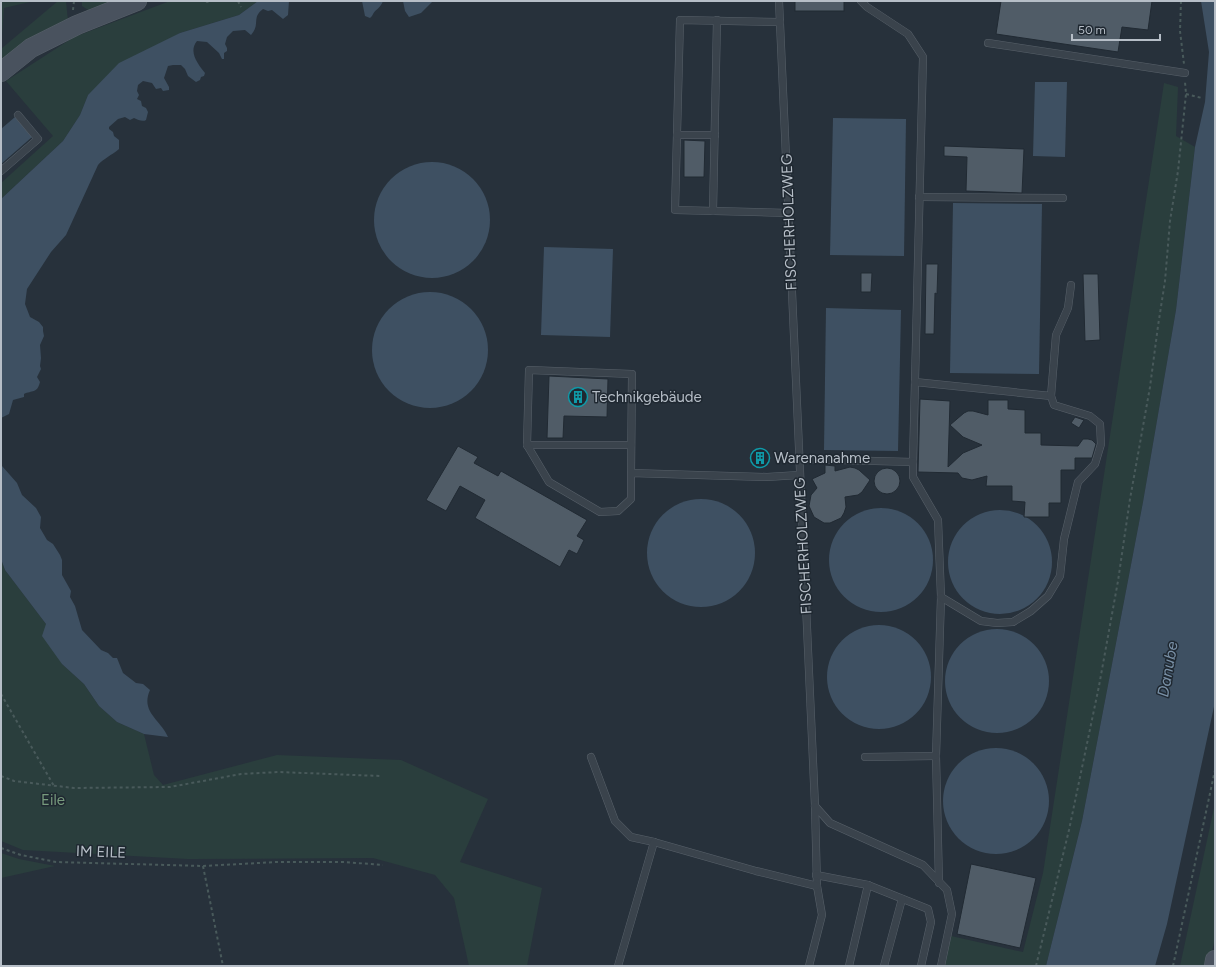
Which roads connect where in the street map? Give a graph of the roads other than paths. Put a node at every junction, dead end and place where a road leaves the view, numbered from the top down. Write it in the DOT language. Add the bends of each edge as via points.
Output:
graph roads {
  1 [pos="137,1"];
  2 [pos="780,1"];
  3 [pos="861,1"];
  4 [pos="717,20"];
  5 [pos="780,22"];
  6 [pos="988,43"];
  7 [pos="1,72"];
  8 [pos="1185,72"];
  9 [pos="18,115"];
  10 [pos="677,135"];
  11 [pos="715,135"];
  12 [pos="1,171"];
  13 [pos="919,197"];
  14 [pos="1063,198"];
  15 [pos="713,211"];
  16 [pos="788,213"];
  17 [pos="1071,284"];
  18 [pos="915,382"];
  19 [pos="1051,396"];
  20 [pos="527,445"];
  21 [pos="631,445"];
  22 [pos="799,459"];
  23 [pos="913,462"];
  24 [pos="631,473"];
  25 [pos="800,476"];
  26 [pos="941,597"];
  27 [pos="936,756"];
  28 [pos="591,757"];
  29 [pos="864,757"];
  30 [pos="815,806"];
  31 [pos="654,842"];
  32 [pos="816,875"];
  33 [pos="940,882"];
  34 [pos="868,884"];
  35 [pos="817,886"];
  36 [pos="902,899"];
  37 [pos="1215,960"];
  38 [pos="618,966"];
  39 [pos="809,966"];
  40 [pos="849,966"];
  41 [pos="884,966"];
  42 [pos="921,966"];
  43 [pos="941,966"];
  44 [pos="1214,966"];
  1 -- 7 [label="street" via="77,25 31,48"];
  2 -- 5 [label="lane, FISCHERHOLZWEG"];
  3 -- 13 [label="lane" via="908,34 923,57"];
  4 -- 5 [label="lane"];
  4 -- 10 [label="lane" via="680,20"];
  4 -- 11 [label="lane"];
  5 -- 16 [label="lane, FISCHERHOLZWEG"];
  6 -- 8 [label="lane"];
  9 -- 12 [label="lane" via="38,139"];
  10 -- 11 [label="lane"];
  10 -- 15 [label="lane" via="675,210"];
  11 -- 15 [label="lane"];
  13 -- 14 [label="lane"];
  13 -- 18 [label="lane"];
  15 -- 16 [label="lane"];
  16 -- 22 [label="lane, FISCHERHOLZWEG"];
  17 -- 19 [label="lane" via="1068,308 1056,335"];
  18 -- 19 [label="lane"];
  18 -- 23 [label="lane"];
  19 -- 26 [label="lane" via="1054,405 1090,416 1100,424 1101,444 1095,464 1078,482 1064,539 1060,576 1048,596 1032,611 1013,622 981,621"];
  20 -- 21 [label="lane"];
  20 -- 21 [label="lane" via="529,370 632,374"];
  20 -- 24 [label="lane" via="549,482 600,512 618,511 631,499"];
  21 -- 24 [label="lane"];
  22 -- 23 [label="lane"];
  22 -- 25 [label="lane, FISCHERHOLZWEG"];
  23 -- 26 [label="lane" via="913,477 938,520"];
  24 -- 25 [label="lane"];
  25 -- 30 [label="lane, FISCHERHOLZWEG"];
  26 -- 27 [label="lane"];
  27 -- 29 [label="lane"];
  27 -- 33 [label="lane"];
  28 -- 31 [label="lane" via="615,821 631,837"];
  30 -- 32 [label="lane, FISCHERHOLZWEG"];
  30 -- 33 [label="lane" via="830,822 923,865"];
  31 -- 35 [label="lane"];
  31 -- 38 [label="lane"];
  32 -- 34 [label="lane"];
  32 -- 35 [label="lane, FISCHERHOLZWEG"];
  33 -- 43 [label="lane" via="947,890 952,914"];
  34 -- 36 [label="lane"];
  34 -- 40 [label="lane"];
  35 -- 39 [label="lane, FISCHERHOLZWEG" via="822,914"];
  36 -- 41 [label="lane"];
  36 -- 42 [label="lane" via="928,909 931,922"];
  37 -- 44 [label="street"];
}
